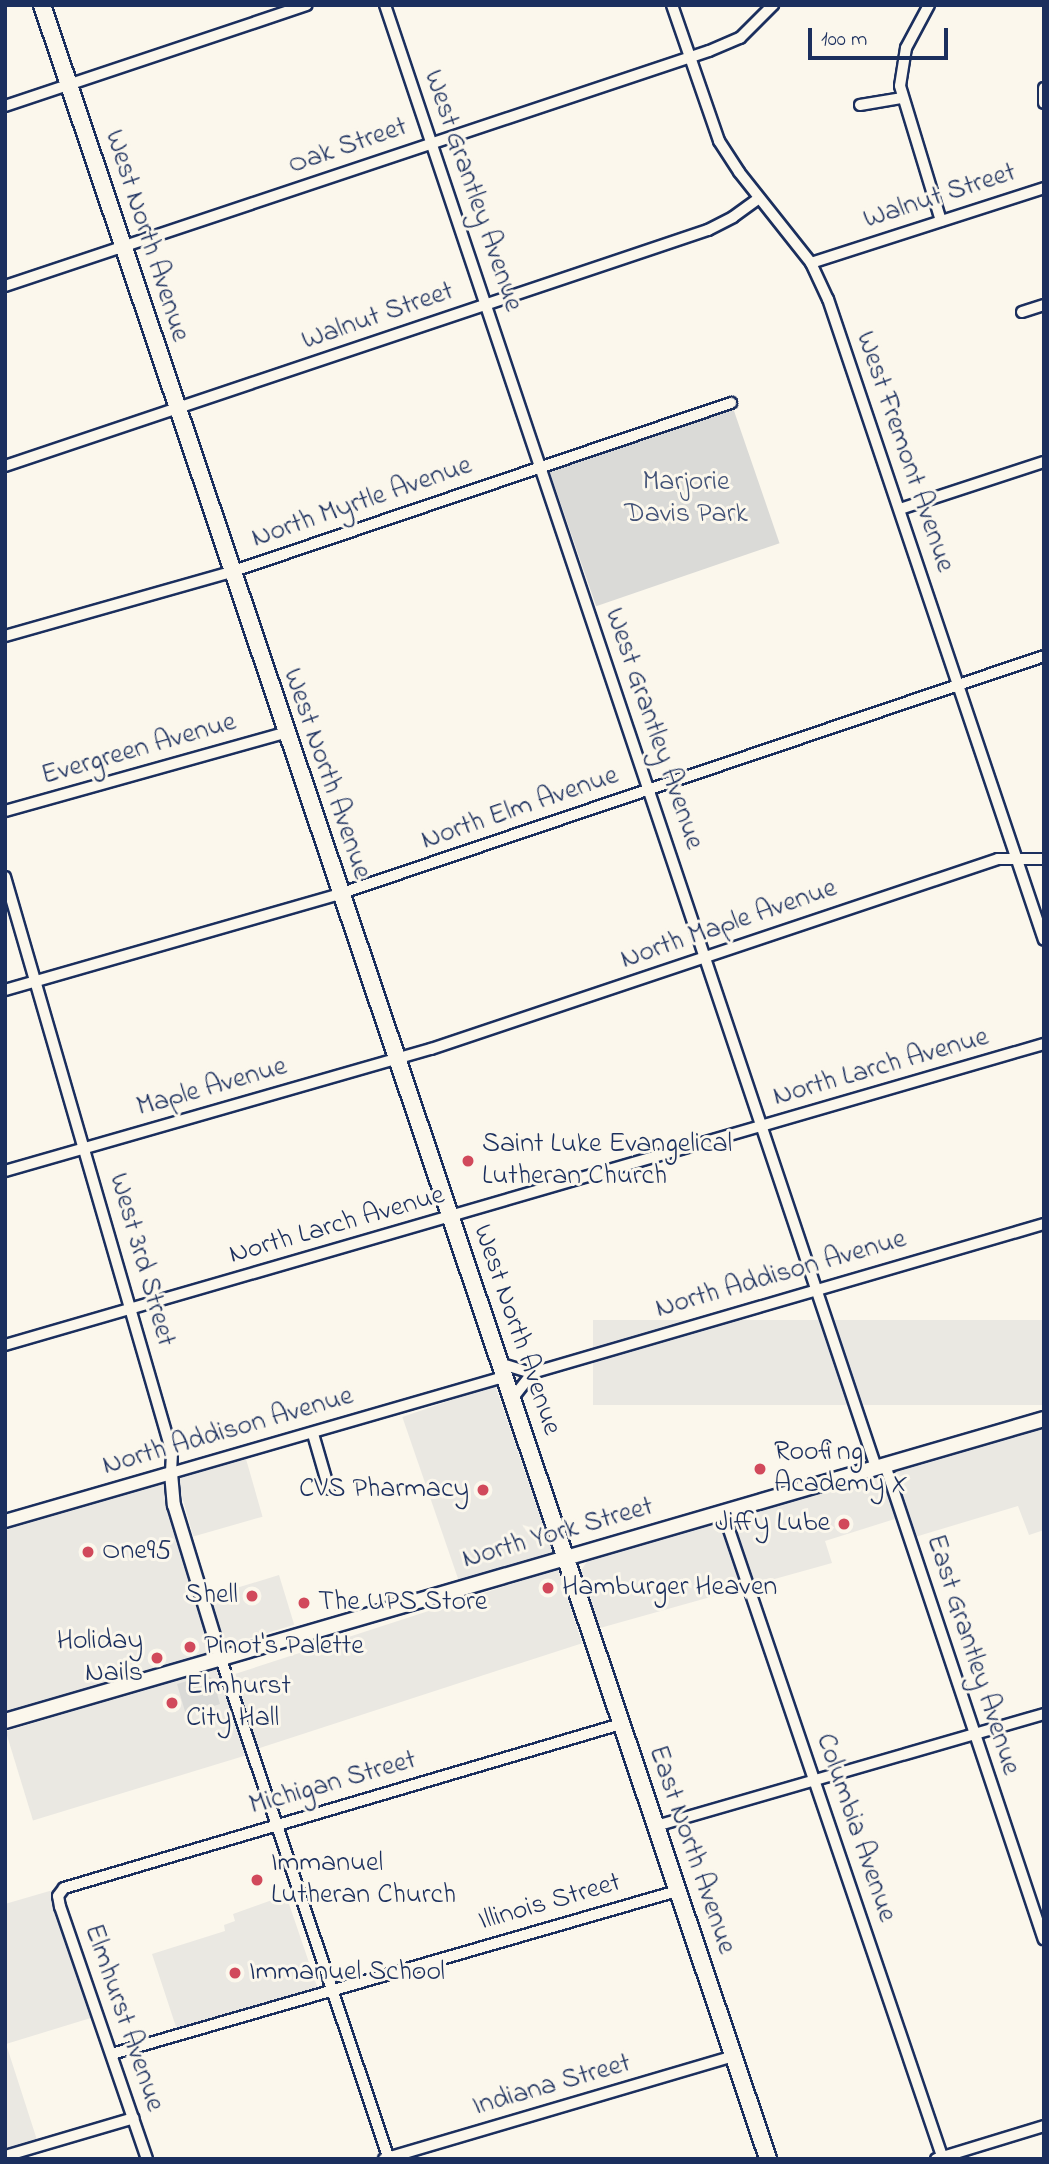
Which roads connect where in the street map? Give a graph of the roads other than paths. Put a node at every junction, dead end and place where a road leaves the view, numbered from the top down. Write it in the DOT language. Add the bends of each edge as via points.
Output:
graph roads {
  1 [pos="41,5"];
  2 [pos="307,5"];
  3 [pos="385,5"];
  4 [pos="672,5"];
  5 [pos="773,5"];
  6 [pos="929,5"];
  7 [pos="689,56"];
  8 [pos="68,85"];
  9 [pos="1044,88"];
  10 [pos="902,98"];
  11 [pos="1044,103"];
  12 [pos="860,105"];
  13 [pos="5,106"];
  14 [pos="432,142"];
  15 [pos="1044,188"];
  16 [pos="759,198"];
  17 [pos="941,221"];
  18 [pos="121,247"];
  19 [pos="811,263"];
  20 [pos="5,286"];
  21 [pos="486,304"];
  22 [pos="1044,305"];
  23 [pos="1022,312"];
  24 [pos="731,404"];
  25 [pos="176,410"];
  26 [pos="1044,462"];
  27 [pos="5,466"];
  28 [pos="541,466"];
  29 [pos="900,509"];
  30 [pos="230,572"];
  31 [pos="5,636"];
  32 [pos="1044,656"];
  33 [pos="958,684"];
  34 [pos="284,733"];
  35 [pos="649,789"];
  36 [pos="5,811"];
  37 [pos="1017,859"];
  38 [pos="1044,859"];
  39 [pos="5,877"];
  40 [pos="339,894"];
  41 [pos="1044,940"];
  42 [pos="706,957"];
  43 [pos="36,981"];
  44 [pos="5,990"];
  45 [pos="1044,1044"];
  46 [pos="431,1049"];
  47 [pos="395,1059"];
  48 [pos="762,1126"];
  49 [pos="83,1148"];
  50 [pos="5,1171"];
  51 [pos="450,1217"];
  52 [pos="1044,1224"];
  53 [pos="818,1291"];
  54 [pos="130,1309"];
  55 [pos="5,1345"];
  56 [pos="502,1370"];
  57 [pos="532,1373"];
  58 [pos="512,1399"];
  59 [pos="1044,1419"];
  60 [pos="313,1434"];
  61 [pos="881,1466"];
  62 [pos="171,1473"];
  63 [pos="329,1489"];
  64 [pos="723,1511"];
  65 [pos="5,1521"];
  66 [pos="566,1558"];
  67 [pos="221,1659"];
  68 [pos="1044,1714"];
  69 [pos="5,1721"];
  70 [pos="621,1724"];
  71 [pos="974,1734"];
  72 [pos="815,1779"];
  73 [pos="275,1825"];
  74 [pos="656,1826"];
  75 [pos="677,1891"];
  76 [pos="60,1892"];
  77 [pos="1044,1939"];
  78 [pos="332,1990"];
  79 [pos="112,2054"];
  80 [pos="733,2056"];
  81 [pos="134,2118"];
  82 [pos="1044,2126"];
  83 [pos="5,2156"];
  84 [pos="387,2158"];
  85 [pos="940,2158"];
  86 [pos="147,2159"];
  87 [pos="768,2159"];
  1 -- 8 [label="main road, West North Avenue"];
  2 -- 8 [label="street"];
  3 -- 14 [label="street, West Grantley Avenue"];
  4 -- 7 [label="street, West Fremont Avenue"];
  5 -- 7 [label="street, Oak Street" via="740,38"];
  6 -- 10 [label="street" via="906,48"];
  7 -- 14 [label="street, Oak Street"];
  7 -- 16 [label="street, West Fremont Avenue" via="719,141"];
  8 -- 13 [label="street"];
  8 -- 18 [label="main road, West North Avenue"];
  9 -- 11 [label="street"];
  10 -- 12 [label="street"];
  10 -- 17 [label="street"];
  14 -- 18 [label="street, Oak Street"];
  14 -- 21 [label="street, West Grantley Avenue"];
  15 -- 17 [label="street, Walnut Street"];
  16 -- 19 [label="street, West Fremont Avenue"];
  16 -- 21 [label="street, Walnut Street" via="716,227"];
  17 -- 19 [label="street, Walnut Street"];
  18 -- 20 [label="street, Oak Street"];
  18 -- 25 [label="main road, West North Avenue"];
  19 -- 29 [label="street, West Fremont Avenue" via="828,299"];
  21 -- 25 [label="street, Walnut Street"];
  21 -- 28 [label="street, West Grantley Avenue"];
  22 -- 23 [label="street"];
  24 -- 28 [label="street, North Myrtle Avenue"];
  25 -- 27 [label="street, Walnut Street"];
  25 -- 30 [label="main road, West North Avenue"];
  26 -- 29 [label="street"];
  28 -- 30 [label="street, North Myrtle Avenue"];
  28 -- 35 [label="street, West Grantley Avenue"];
  29 -- 33 [label="street, West Fremont Avenue"];
  30 -- 31 [label="street, North Myrtle Avenue"];
  30 -- 34 [label="main road, West North Avenue"];
  32 -- 33 [label="street, North Elm Avenue"];
  33 -- 35 [label="street, North Elm Avenue"];
  33 -- 37 [label="street, West Fremont Avenue"];
  34 -- 36 [label="street, Evergreen Avenue"];
  34 -- 40 [label="main road, West North Avenue"];
  35 -- 40 [label="street, North Elm Avenue"];
  35 -- 42 [label="street, West Grantley Avenue"];
  37 -- 38 [label="street, North Maple Avenue"];
  37 -- 41 [label="street, West Fremont Avenue"];
  37 -- 42 [label="street, North Maple Avenue" via="998,859"];
  39 -- 43 [label="street, West 3rd Street"];
  40 -- 43 [label="street, North Elm Avenue"];
  40 -- 47 [label="main road, West North Avenue"];
  42 -- 46 [label="street, North Maple Avenue"];
  42 -- 48 [label="street, West Grantley Avenue"];
  43 -- 44 [label="street, North Elm Avenue"];
  43 -- 49 [label="street, West 3rd Street"];
  45 -- 48 [label="street, North Larch Avenue"];
  46 -- 47 [label="street, Maple Avenue"];
  47 -- 49 [label="street, Maple Avenue"];
  47 -- 51 [label="main road, West North Avenue"];
  48 -- 51 [label="street, North Larch Avenue"];
  48 -- 53 [label="street, West Grantley Avenue"];
  49 -- 50 [label="street, Maple Avenue"];
  49 -- 54 [label="street, West 3rd Street"];
  51 -- 54 [label="street, North Larch Avenue"];
  51 -- 56 [label="main road, West North Avenue"];
  52 -- 53 [label="street, North Addison Avenue"];
  53 -- 57 [label="street, North Addison Avenue"];
  53 -- 61 [label="street, West Grantley Avenue"];
  54 -- 55 [label="street, North Larch Avenue"];
  54 -- 62 [label="street, West 3rd Street" via="172,1454"];
  56 -- 57 [label="street"];
  56 -- 58 [label="main road, West North Avenue"];
  56 -- 60 [label="street, North Addison Avenue"];
  57 -- 58 [label="street"];
  58 -- 66 [label="main road, West North Avenue"];
  59 -- 61 [label="main road, North York Street"];
  60 -- 62 [label="street, North Addison Avenue"];
  60 -- 63 [label="street"];
  61 -- 64 [label="main road, North York Street"];
  61 -- 71 [label="street, East Grantley Avenue"];
  62 -- 65 [label="street, North Addison Avenue"];
  62 -- 67 [label="street, West 3rd Street" via="174,1505"];
  64 -- 66 [label="main road, North York Street"];
  64 -- 72 [label="street, Columbia Avenue"];
  66 -- 67 [label="main road, North York Street"];
  66 -- 70 [label="main road, East North Avenue"];
  67 -- 69 [label="main road, North York Street"];
  67 -- 73 [label="street"];
  68 -- 71 [label="street"];
  70 -- 73 [label="street, Michigan Street"];
  70 -- 74 [label="main road, East North Avenue"];
  71 -- 72 [label="street"];
  71 -- 77 [label="street, East Grantley Avenue"];
  72 -- 74 [label="street"];
  72 -- 85 [label="street, Columbia Avenue"];
  73 -- 76 [label="street, Michigan Street" via="69,1885"];
  73 -- 78 [label="street"];
  74 -- 75 [label="main road, East North Avenue"];
  75 -- 78 [label="street, Illinois Street"];
  75 -- 80 [label="main road, East North Avenue"];
  76 -- 79 [label="street, Elmhurst Avenue" via="60,1907"];
  78 -- 79 [label="street, Illinois Street"];
  78 -- 84 [label="street"];
  79 -- 81 [label="street, Elmhurst Avenue"];
  80 -- 84 [label="street, Indiana Street"];
  80 -- 87 [label="main road, East North Avenue"];
  81 -- 83 [label="street"];
  81 -- 86 [label="street, Elmhurst Avenue"];
  82 -- 85 [label="street"];
}
